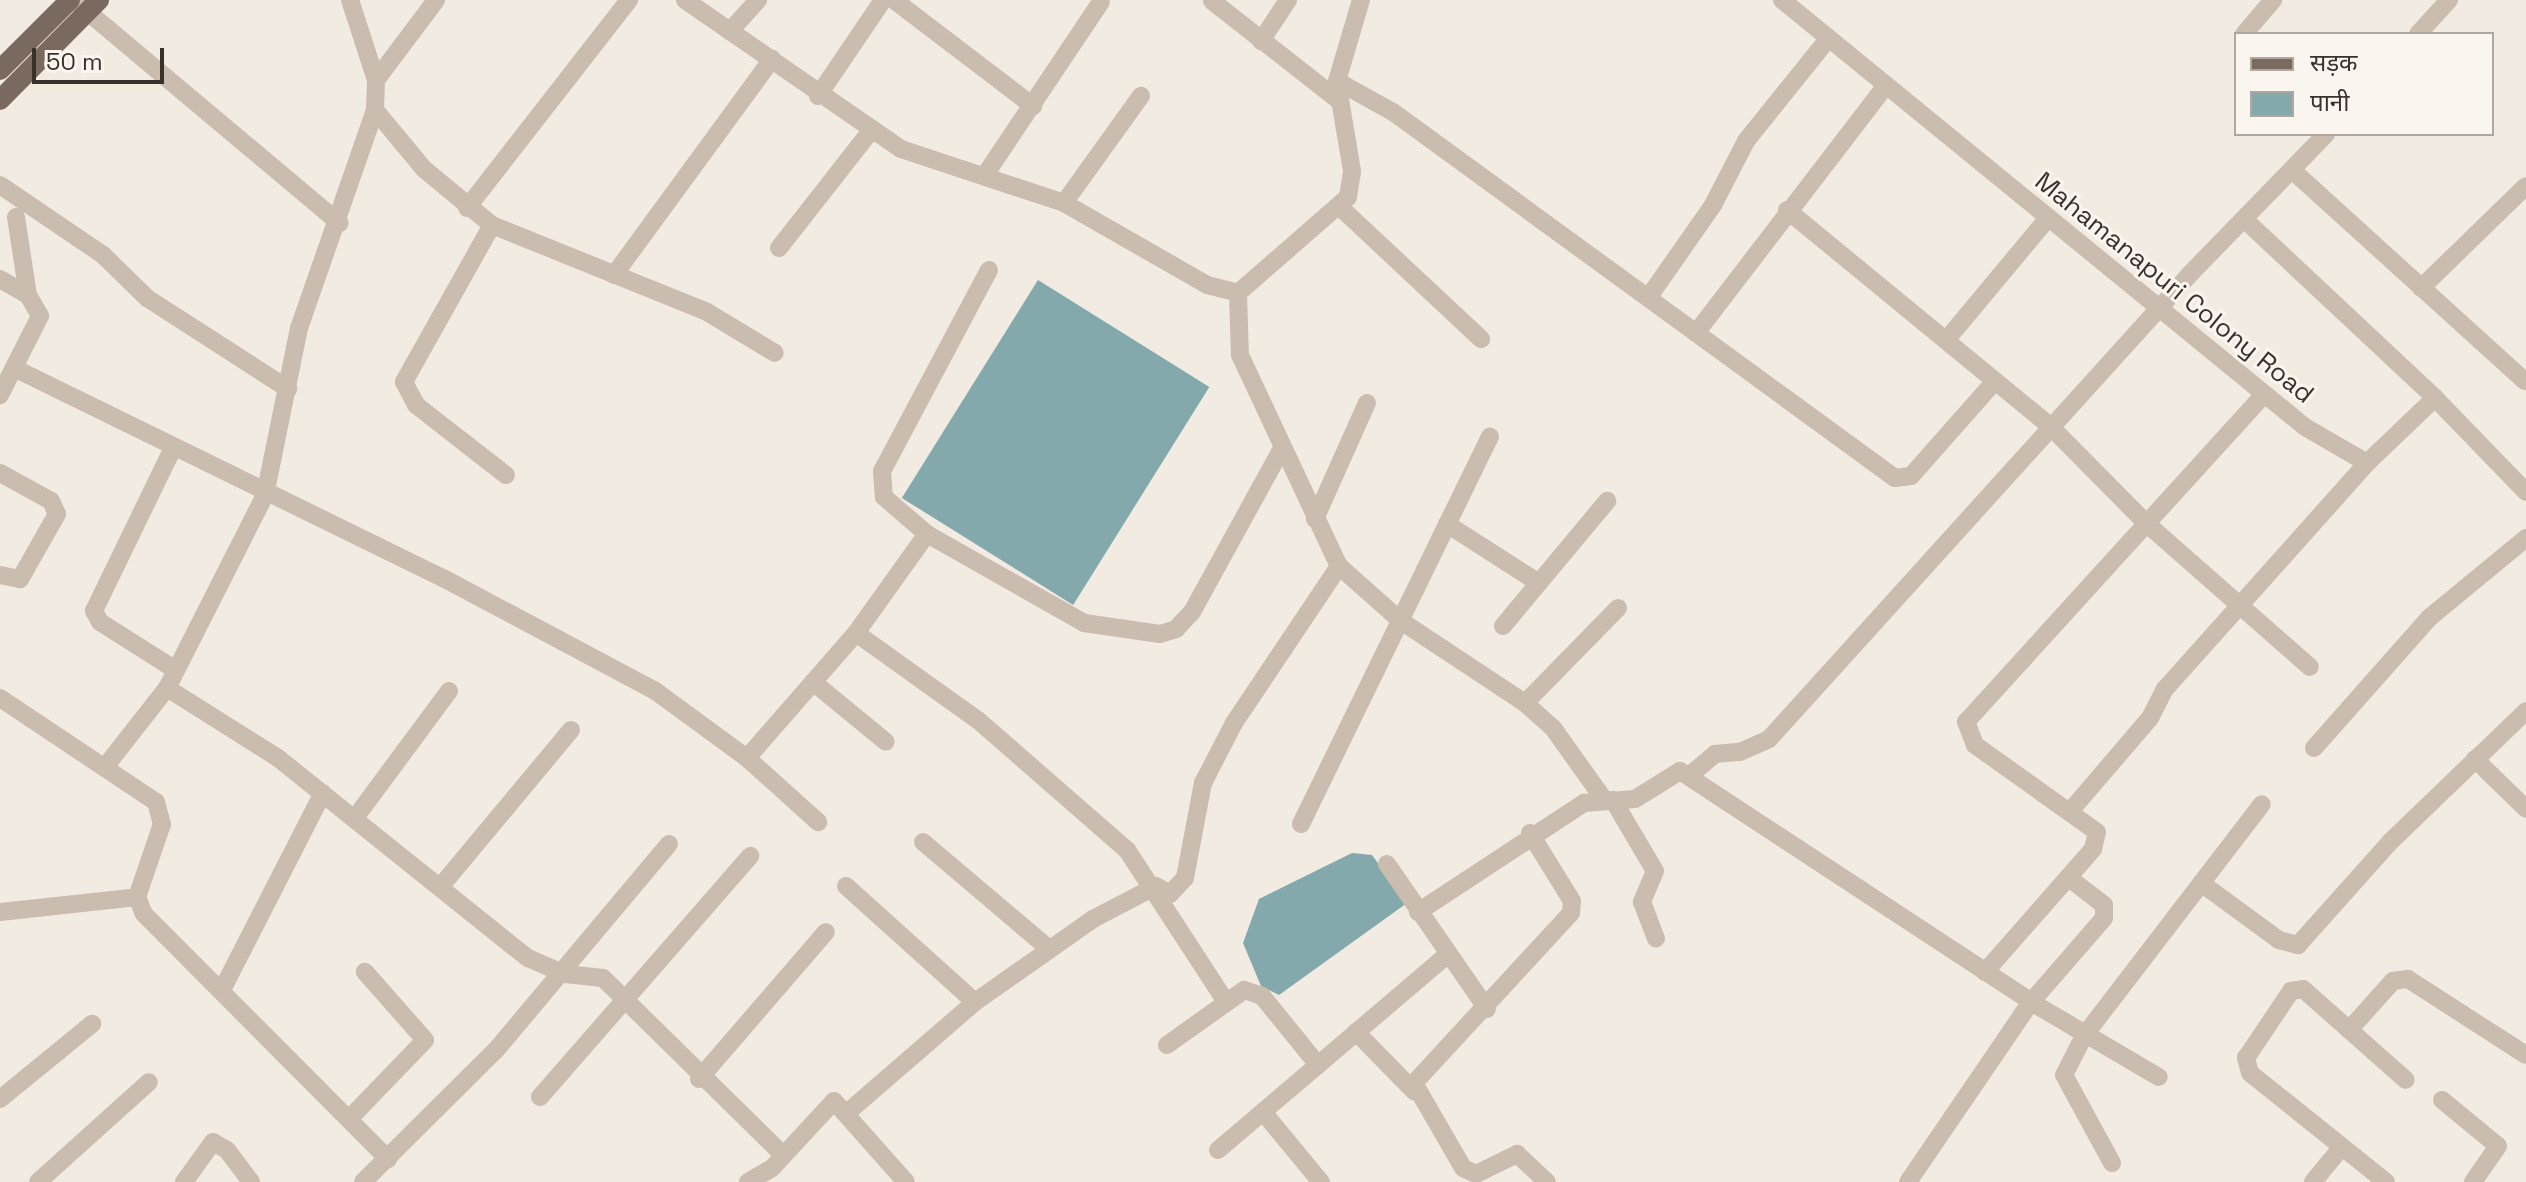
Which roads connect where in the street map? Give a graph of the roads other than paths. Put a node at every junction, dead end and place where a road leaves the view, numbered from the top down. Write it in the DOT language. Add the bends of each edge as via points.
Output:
graph roads {
  1 [pos="436,0"];
  2 [pos="629,0"];
  3 [pos="685,0"];
  4 [pos="758,0"];
  5 [pos="883,0"];
  6 [pos="894,0"];
  7 [pos="1286,0"];
  8 [pos="1361,0"];
  9 [pos="1782,0"];
  10 [pos="2273,0"];
  11 [pos="2449,0"];
  12 [pos="1212,1"];
  13 [pos="1101,2"];
  14 [pos="83,3"];
  15 [pos="355,4"];
  16 [pos="730,31"];
  17 [pos="2246,32"];
  18 [pos="2420,32"];
  19 [pos="1828,39"];
  20 [pos="1261,41"];
  21 [pos="772,59"];
  22 [pos="0,70"];
  23 [pos="376,80"];
  24 [pos="1884,88"];
  25 [pos="1337,90"];
  26 [pos="818,96"];
  27 [pos="1141,96"];
  28 [pos="0,100"];
  29 [pos="1033,106"];
  30 [pos="375,110"];
  31 [pos="870,132"];
  32 [pos="2324,136"];
  33 [pos="2292,170"];
  34 [pos="985,175"];
  35 [pos="0,185"];
  36 [pos="2526,186"];
  37 [pos="1064,203"];
  38 [pos="467,208"];
  39 [pos="1341,208"];
  40 [pos="1787,210"];
  41 [pos="16,217"];
  42 [pos="2048,218"];
  43 [pos="2244,219"];
  44 [pos="339,223"];
  45 [pos="492,225"];
  46 [pos="779,248"];
  47 [pos="989,270"];
  48 [pos="614,275"];
  49 [pos="0,279"];
  50 [pos="2421,288"];
  51 [pos="1238,293"];
  52 [pos="28,295"];
  53 [pos="1648,298"];
  54 [pos="2161,308"];
  55 [pos="1696,333"];
  56 [pos="1948,338"];
  57 [pos="1481,339"];
  58 [pos="775,353"];
  59 [pos="16,369"];
  60 [pos="1995,381"];
  61 [pos="2525,381"];
  62 [pos="288,389"];
  63 [pos="2264,394"];
  64 [pos="0,395"];
  65 [pos="2435,398"];
  66 [pos="1367,403"];
  67 [pos="2050,426"];
  68 [pos="1490,437"];
  69 [pos="173,448"];
  70 [pos="1281,450"];
  71 [pos="2367,463"];
  72 [pos="0,473"];
  73 [pos="506,475"];
  74 [pos="2526,492"];
  75 [pos="265,495"];
  76 [pos="1607,501"];
  77 [pos="1315,519"];
  78 [pos="2146,523"];
  79 [pos="1447,524"];
  80 [pos="927,534"];
  81 [pos="2526,538"];
  82 [pos="1339,566"];
  83 [pos="0,575"];
  84 [pos="1539,583"];
  85 [pos="2241,604"];
  86 [pos="1618,608"];
  87 [pos="1401,621"];
  88 [pos="1503,626"];
  89 [pos="856,633"];
  90 [pos="2310,667"];
  91 [pos="174,669"];
  92 [pos="813,682"];
  93 [pos="167,688"];
  94 [pos="449,691"];
  95 [pos="0,698"];
  96 [pos="1525,703"];
  97 [pos="2526,711"];
  98 [pos="571,730"];
  99 [pos="886,742"];
  100 [pos="2314,748"];
  101 [pos="747,758"];
  102 [pos="2475,759"];
  103 [pos="105,767"];
  104 [pos="1690,775"];
  105 [pos="323,793"];
  106 [pos="1608,799"];
  107 [pos="2262,804"];
  108 [pos="2072,809"];
  109 [pos="2526,809"];
  110 [pos="355,818"];
  111 [pos="818,822"];
  112 [pos="1301,824"];
  113 [pos="1530,833"];
  114 [pos="923,842"];
  115 [pos="669,844"];
  116 [pos="750,856"];
  117 [pos="1387,864"];
  118 [pos="2069,878"];
  119 [pos="2201,883"];
  120 [pos="441,886"];
  121 [pos="846,886"];
  122 [pos="1156,886"];
  123 [pos="137,897"];
  124 [pos="0,912"];
  125 [pos="1418,912"];
  126 [pos="826,932"];
  127 [pos="1656,938"];
  128 [pos="1049,949"];
  129 [pos="1446,956"];
  130 [pos="365,972"];
  131 [pos="1985,972"];
  132 [pos="565,974"];
  133 [pos="222,990"];
  134 [pos="627,997"];
  135 [pos="1224,999"];
  136 [pos="975,1002"];
  137 [pos="2031,1002"];
  138 [pos="1487,1009"];
  139 [pos="92,1024"];
  140 [pos="2349,1030"];
  141 [pos="1356,1032"];
  142 [pos="2084,1036"];
  143 [pos="1167,1045"];
  144 [pos="2526,1055"];
  145 [pos="1318,1065"];
  146 [pos="2159,1077"];
  147 [pos="699,1079"];
  148 [pos="2406,1080"];
  149 [pos="149,1082"];
  150 [pos="1414,1091"];
  151 [pos="540,1097"];
  152 [pos="0,1099"];
  153 [pos="2442,1100"];
  154 [pos="848,1112"];
  155 [pos="1263,1112"];
  156 [pos="350,1118"];
  157 [pos="2341,1148"];
  158 [pos="1218,1150"];
  159 [pos="783,1155"];
  160 [pos="388,1159"];
  161 [pos="2112,1163"];
  162 [pos="760,1180"];
  163 [pos="38,1182"];
  164 [pos="184,1182"];
  165 [pos="251,1182"];
  166 [pos="363,1182"];
  167 [pos="906,1182"];
  168 [pos="1321,1182"];
  169 [pos="1547,1182"];
  170 [pos="1908,1182"];
  171 [pos="2313,1182"];
  172 [pos="2386,1182"];
  173 [pos="2473,1182"];
  1 -- 23 [label="street"];
  2 -- 38 [label="street"];
  3 -- 16 [label="street"];
  4 -- 16 [label="street"];
  5 -- 26 [label="street"];
  6 -- 29 [label="street"];
  7 -- 20 [label="street"];
  8 -- 25 [label="street"];
  9 -- 19 [label="street, Mahamanapuri Colony Road"];
  10 -- 17 [label="street"];
  11 -- 18 [label="street"];
  12 -- 20 [label="street"];
  13 -- 29 [label="street"];
  14 -- 22 [label="main road"];
  14 -- 28 [label="main road"];
  14 -- 44 [label="street"];
  15 -- 23 [label="street"];
  16 -- 21 [label="street"];
  19 -- 24 [label="street, Mahamanapuri Colony Road"];
  19 -- 53 [label="street" via="1746,141 1713,205"];
  20 -- 25 [label="street"];
  21 -- 26 [label="street"];
  21 -- 48 [label="street"];
  23 -- 30 [label="street"];
  24 -- 40 [label="street"];
  24 -- 42 [label="street, Mahamanapuri Colony Road"];
  25 -- 39 [label="street" via="1352,171"];
  25 -- 53 [label="street" via="1393,112"];
  26 -- 31 [label="street"];
  27 -- 37 [label="street"];
  29 -- 34 [label="street"];
  30 -- 38 [label="street" via="424,169"];
  30 -- 44 [label="street"];
  31 -- 34 [label="street" via="901,149"];
  31 -- 46 [label="street"];
  32 -- 33 [label="street"];
  33 -- 43 [label="street"];
  33 -- 50 [label="street"];
  34 -- 37 [label="street"];
  35 -- 62 [label="street" via="103,255 147,298"];
  36 -- 50 [label="street"];
  37 -- 51 [label="street" via="1207,285"];
  38 -- 45 [label="street"];
  39 -- 51 [label="street" via="1281,249"];
  39 -- 57 [label="street"];
  40 -- 55 [label="street"];
  40 -- 56 [label="street"];
  41 -- 52 [label="street"];
  42 -- 54 [label="street, Mahamanapuri Colony Road"];
  42 -- 56 [label="street"];
  43 -- 54 [label="street"];
  43 -- 65 [label="street"];
  44 -- 62 [label="street" via="299,328"];
  45 -- 48 [label="street"];
  45 -- 73 [label="street" via="404,382 416,405"];
  47 -- 80 [label="street" via="879,486"];
  48 -- 58 [label="street" via="707,312"];
  49 -- 52 [label="street"];
  50 -- 61 [label="street"];
  51 -- 70 [label="street" via="1240,355"];
  52 -- 59 [label="street" via="39,327"];
  53 -- 55 [label="street"];
  54 -- 63 [label="street, Mahamanapuri Colony Road"];
  54 -- 67 [label="street"];
  55 -- 60 [label="street" via="1904,480"];
  56 -- 60 [label="street"];
  59 -- 64 [label="street"];
  59 -- 69 [label="street"];
  60 -- 67 [label="street"];
  62 -- 75 [label="street"];
  63 -- 71 [label="street, Mahamanapuri Colony Road" via="2305,427"];
  63 -- 78 [label="street"];
  65 -- 71 [label="street"];
  65 -- 74 [label="street"];
  66 -- 77 [label="street"];
  67 -- 78 [label="street"];
  67 -- 104 [label="street" via="1769,739 1740,752 1715,754"];
  68 -- 79 [label="street"];
  69 -- 75 [label="street"];
  69 -- 91 [label="street" via="94,611 100,622"];
  70 -- 77 [label="street"];
  70 -- 80 [label="street" via="1192,612 1176,629 1160,634 1084,623"];
  71 -- 85 [label="street"];
  72 -- 83 [label="street" via="57,507 20,579"];
  75 -- 91 [label="street"];
  75 -- 101 [label="street" via="443,578 654,690"];
  76 -- 84 [label="street"];
  77 -- 82 [label="street"];
  78 -- 85 [label="street"];
  78 -- 108 [label="street" via="1966,722 1975,745"];
  79 -- 84 [label="street"];
  79 -- 87 [label="street"];
  80 -- 89 [label="street"];
  81 -- 100 [label="street" via="2429,618"];
  82 -- 87 [label="street"];
  82 -- 122 [label="street" via="1234,723 1203,783 1185,878 1170,894"];
  84 -- 88 [label="street"];
  85 -- 90 [label="street"];
  85 -- 108 [label="street"];
  86 -- 96 [label="street"];
  87 -- 96 [label="street"];
  87 -- 112 [label="street"];
  89 -- 92 [label="street"];
  89 -- 122 [label="street" via="979,721 1127,850"];
  91 -- 93 [label="street"];
  92 -- 99 [label="street"];
  92 -- 101 [label="street"];
  93 -- 103 [label="street"];
  93 -- 105 [label="street"];
  94 -- 110 [label="street"];
  95 -- 103 [label="street"];
  96 -- 106 [label="street" via="1553,728"];
  97 -- 102 [label="street"];
  98 -- 120 [label="street"];
  101 -- 111 [label="street"];
  102 -- 109 [label="street"];
  102 -- 119 [label="street" via="2298,945 2279,940"];
  103 -- 123 [label="street" via="156,802 161,813"];
  104 -- 106 [label="street" via="1676,771 1635,799"];
  104 -- 131 [label="street"];
  105 -- 110 [label="street"];
  105 -- 133 [label="street"];
  106 -- 113 [label="street"];
  106 -- 127 [label="street" via="1655,871 1642,902"];
  107 -- 119 [label="street"];
  108 -- 118 [label="street" via="2093,826 2097,840"];
  110 -- 120 [label="street"];
  113 -- 125 [label="street"];
  113 -- 138 [label="street" via="1572,901 1571,913"];
  114 -- 128 [label="street"];
  115 -- 132 [label="street"];
  116 -- 134 [label="street"];
  117 -- 125 [label="street"];
  118 -- 131 [label="street"];
  118 -- 137 [label="street" via="2106,912"];
  119 -- 142 [label="street"];
  120 -- 132 [label="street" via="528,958"];
  121 -- 136 [label="street"];
  122 -- 128 [label="street"];
  122 -- 135 [label="street"];
  123 -- 124 [label="street"];
  123 -- 133 [label="street" via="157,929"];
  125 -- 129 [label="street"];
  126 -- 147 [label="street"];
  128 -- 136 [label="street"];
  129 -- 138 [label="street"];
  129 -- 141 [label="street"];
  130 -- 156 [label="street" via="425,1040"];
  131 -- 137 [label="street"];
  132 -- 134 [label="street" via="603,978"];
  132 -- 160 [label="street"];
  133 -- 156 [label="street"];
  134 -- 147 [label="street"];
  134 -- 151 [label="street"];
  135 -- 143 [label="street"];
  135 -- 145 [label="street" via="1244,990 1262,996"];
  136 -- 154 [label="street"];
  137 -- 142 [label="street"];
  137 -- 170 [label="street"];
  138 -- 150 [label="street" via="1418,1074"];
  139 -- 152 [label="street"];
  140 -- 144 [label="street" via="2393,981 2408,979"];
  140 -- 148 [label="street"];
  140 -- 157 [label="street" via="2297,988 2246,1058 2250,1073"];
  141 -- 145 [label="street"];
  141 -- 150 [label="street"];
  142 -- 146 [label="street"];
  142 -- 161 [label="street" via="2064,1075"];
  145 -- 155 [label="street"];
  147 -- 159 [label="street"];
  149 -- 163 [label="street"];
  150 -- 169 [label="street" via="1463,1168 1476,1174 1517,1154"];
  153 -- 173 [label="street" via="2498,1146"];
  154 -- 159 [label="street" via="834,1101 826,1106"];
  154 -- 167 [label="street"];
  155 -- 158 [label="street"];
  155 -- 168 [label="street"];
  156 -- 160 [label="street"];
  157 -- 171 [label="street"];
  157 -- 172 [label="street"];
  159 -- 162 [label="street"];
  160 -- 166 [label="street"];
  164 -- 165 [label="street" via="213,1142 227,1150"];
}
